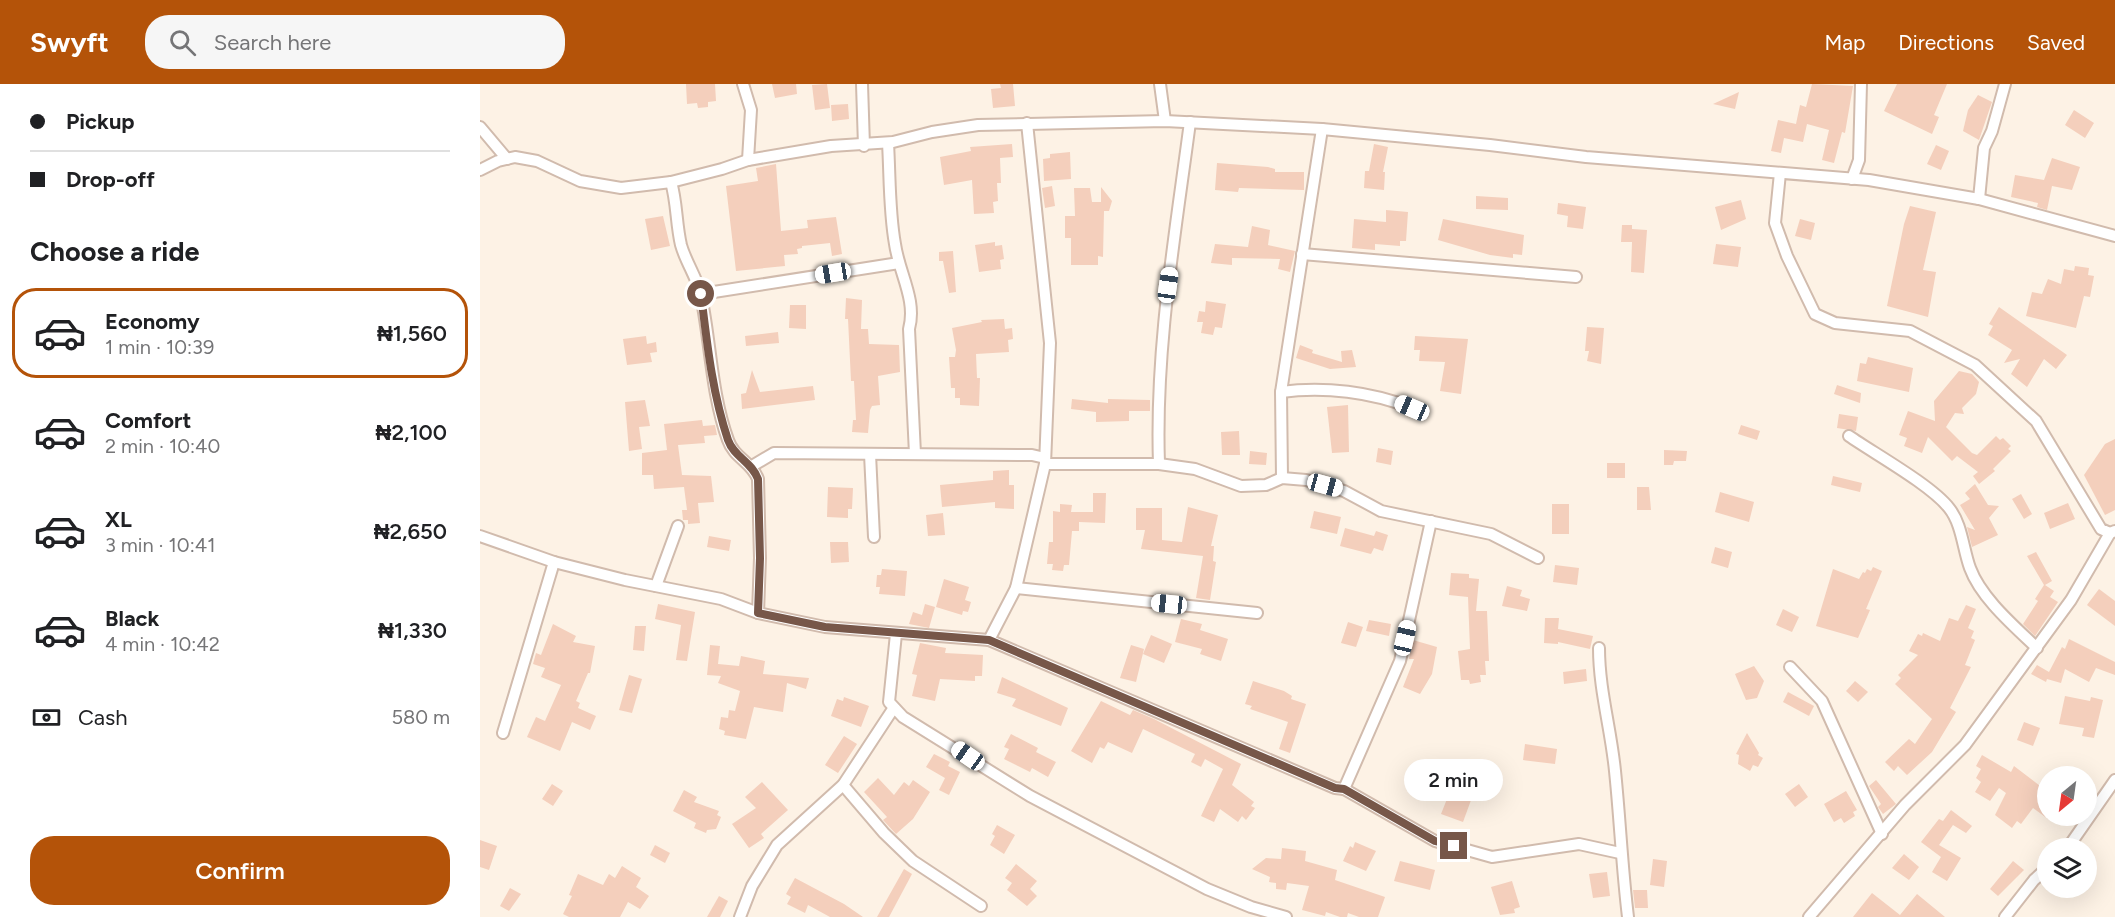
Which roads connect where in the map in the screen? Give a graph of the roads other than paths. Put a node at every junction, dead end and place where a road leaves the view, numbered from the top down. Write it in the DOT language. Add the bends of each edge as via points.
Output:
graph roads {
  1 [pos="743,84"];
  2 [pos="862,84"];
  3 [pos="1160,84"];
  4 [pos="1861,84"];
  5 [pos="2005,84"];
  6 [pos="1165,121"];
  7 [pos="1190,122"];
  8 [pos="1027,123"];
  9 [pos="480,126"];
  10 [pos="1322,129"];
  11 [pos="888,143"];
  12 [pos="864,146"];
  13 [pos="507,159"];
  14 [pos="748,160"];
  15 [pos="1859,160"];
  16 [pos="480,170"];
  17 [pos="1780,173"];
  18 [pos="1852,179"];
  19 [pos="1869,180"];
  20 [pos="671,182"];
  21 [pos="1979,199"];
  22 [pos="2115,236"];
  23 [pos="1302,254"];
  24 [pos="899,263"];
  25 [pos="1576,276"];
  26 [pos="701,294"];
  27 [pos="1281,392"];
  28 [pos="1412,408"];
  29 [pos="1849,436"];
  30 [pos="870,454"];
  31 [pos="915,454"];
  32 [pos="1045,461"];
  33 [pos="1160,464"];
  34 [pos="752,466"];
  35 [pos="1282,478"];
  36 [pos="1431,521"];
  37 [pos="678,526"];
  38 [pos="2112,532"];
  39 [pos="480,536"];
  40 [pos="874,537"];
  41 [pos="1538,558"];
  42 [pos="554,562"];
  43 [pos="656,586"];
  44 [pos="1016,588"];
  45 [pos="758,613"];
  46 [pos="1257,613"];
  47 [pos="896,634"];
  48 [pos="989,640"];
  49 [pos="1599,648"];
  50 [pos="2037,648"];
  51 [pos="1790,667"];
  52 [pos="893,709"];
  53 [pos="503,734"];
  54 [pos="2115,780"];
  55 [pos="843,784"];
  56 [pos="1344,789"];
  57 [pos="1882,834"];
  58 [pos="2075,838"];
  59 [pos="1620,853"];
  60 [pos="2037,877"];
  61 [pos="981,906"];
  62 [pos="742,916"];
  63 [pos="1287,917"];
  64 [pos="1628,917"];
  65 [pos="1809,917"];
  66 [pos="2005,917"];
  1 -- 14 [label="street" via="751,110"];
  2 -- 12 [label="street"];
  3 -- 6 [label="street"];
  4 -- 15 [label="street"];
  5 -- 21 [label="street" via="1984,148"];
  6 -- 7 [label="street"];
  6 -- 8 [label="street"];
  7 -- 10 [label="street"];
  7 -- 33 [label="street" via="1165,307 1158,416"];
  8 -- 11 [label="street" via="955,129"];
  8 -- 32 [label="street" via="1050,343"];
  9 -- 13 [label="street"];
  10 -- 17 [label="street"];
  10 -- 23 [label="street"];
  11 -- 12 [label="street"];
  11 -- 24 [label="street" via="892,223"];
  12 -- 14 [label="street" via="831,146"];
  13 -- 16 [label="street"];
  13 -- 20 [label="street" via="537,161 580,181 607,187"];
  14 -- 20 [label="street"];
  15 -- 18 [label="street"];
  15 -- 19 [label="street"];
  17 -- 18 [label="street"];
  17 -- 38 [label="street" via="1775,223 1815,314 1835,323 1910,331 1975,365 2036,421 2101,529"];
  18 -- 19 [label="street"];
  19 -- 21 [label="street"];
  20 -- 26 [label="street" via="681,244"];
  21 -- 22 [label="street"];
  23 -- 25 [label="street"];
  23 -- 27 [label="street"];
  24 -- 26 [label="street"];
  24 -- 31 [label="street" via="912,319 909,330"];
  26 -- 34 [label="street" via="711,377 728,442"];
  27 -- 28 [label="street" via="1309,388 1388,399"];
  27 -- 35 [label="street"];
  29 -- 50 [label="street" via="1950,509 1970,570 1998,611"];
  30 -- 31 [label="street"];
  30 -- 34 [label="street" via="774,453"];
  30 -- 40 [label="street"];
  31 -- 32 [label="street" via="1032,455"];
  32 -- 33 [label="street"];
  32 -- 44 [label="street"];
  33 -- 35 [label="street" via="1195,469 1241,486 1266,485"];
  34 -- 45 [label="street" via="758,479"];
  35 -- 36 [label="street" via="1306,480 1344,491 1381,511"];
  36 -- 41 [label="street" via="1491,534"];
  36 -- 56 [label="street" via="1400,661"];
  37 -- 43 [label="street"];
  38 -- 50 [label="street"];
  39 -- 42 [label="street"];
  42 -- 43 [label="street"];
  42 -- 53 [label="street"];
  43 -- 45 [label="street" via="722,599"];
  44 -- 46 [label="street"];
  44 -- 48 [label="street"];
  45 -- 47 [label="street" via="825,627"];
  47 -- 48 [label="street"];
  47 -- 52 [label="street" via="890,702"];
  48 -- 56 [label="street"];
  49 -- 59 [label="street" via="1599,679 1615,769"];
  50 -- 57 [label="street" via="1965,745"];
  51 -- 57 [label="street" via="1822,701"];
  52 -- 55 [label="street"];
  52 -- 63 [label="street" via="1030,796 1207,889"];
  54 -- 58 [label="street"];
  55 -- 61 [label="street" via="913,861"];
  55 -- 62 [label="street" via="777,845 752,886"];
  56 -- 59 [label="street" via="1435,841 1492,857 1579,844"];
  57 -- 65 [label="street"];
  59 -- 64 [label="street"];
  60 -- 66 [label="street"];
}
